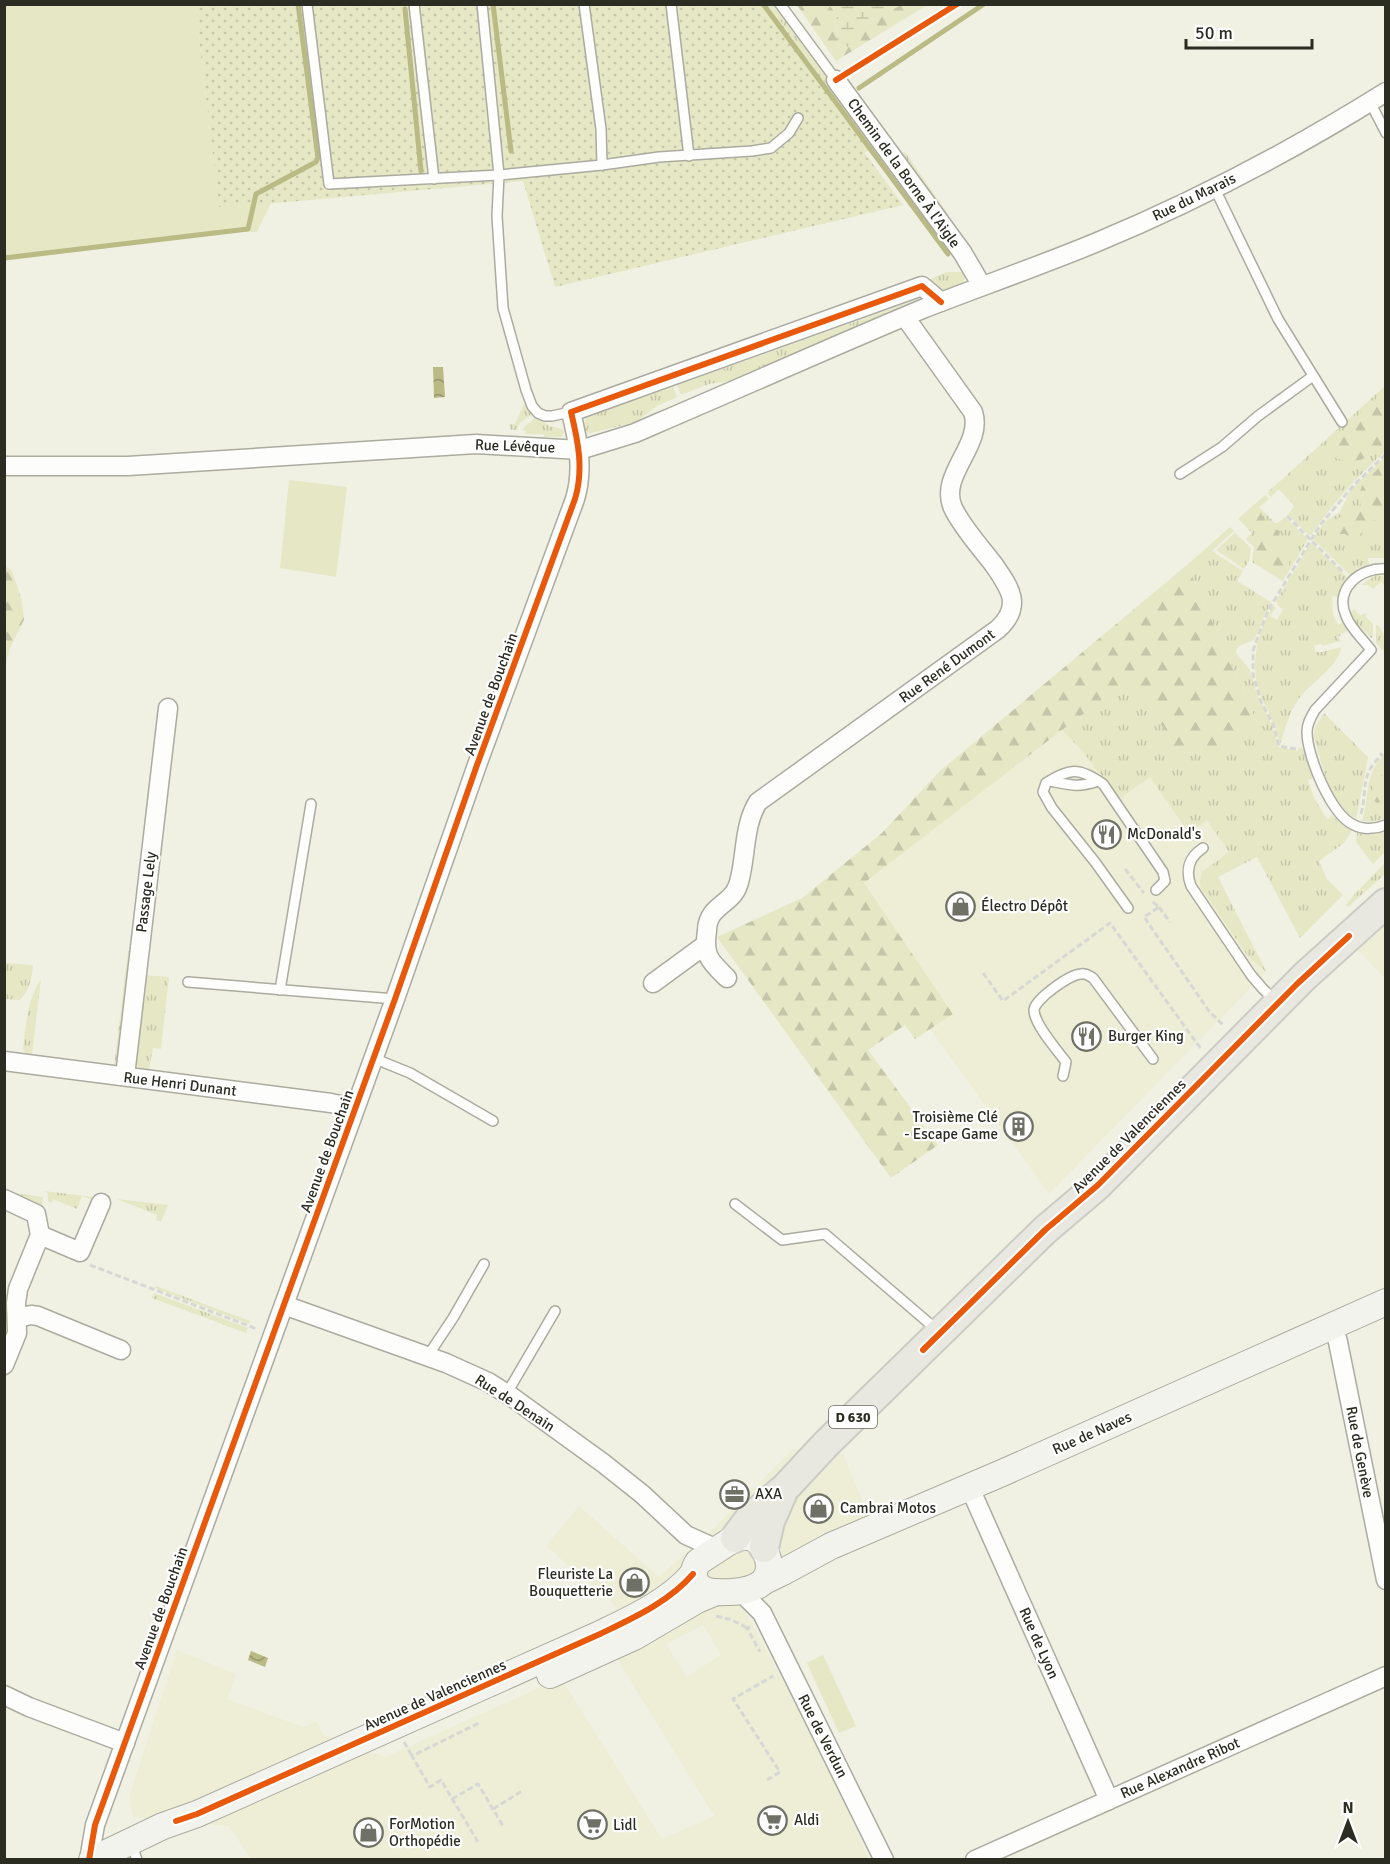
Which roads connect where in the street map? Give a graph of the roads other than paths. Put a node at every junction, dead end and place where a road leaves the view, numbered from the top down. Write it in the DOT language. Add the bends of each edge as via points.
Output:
graph roads {
  1 [pos="308,4"];
  2 [pos="414,4"];
  3 [pos="482,4"];
  4 [pos="584,4"];
  5 [pos="671,4"];
  6 [pos="780,4"];
  7 [pos="836,80"];
  8 [pos="1386,92"];
  9 [pos="1370,102"];
  10 [pos="798,118"];
  11 [pos="1386,133"];
  12 [pos="689,156"];
  13 [pos="602,165"];
  14 [pos="499,175"];
  15 [pos="434,179"];
  16 [pos="1214,187"];
  17 [pos="987,284"];
  18 [pos="941,302"];
  19 [pos="904,317"];
  20 [pos="1313,376"];
  21 [pos="571,412"];
  22 [pos="1342,422"];
  23 [pos="580,450"];
  24 [pos="4,466"];
  25 [pos="1180,474"];
  26 [pos="1386,569"];
  27 [pos="168,708"];
  28 [pos="1050,781"];
  29 [pos="1098,781"];
  30 [pos="311,804"];
  31 [pos="1386,825"];
  32 [pos="1203,848"];
  33 [pos="1386,881"];
  34 [pos="1156,890"];
  35 [pos="1386,903"];
  36 [pos="1128,908"];
  37 [pos="705,945"];
  38 [pos="727,978"];
  39 [pos="188,982"];
  40 [pos="653,983"];
  41 [pos="280,990"];
  42 [pos="395,999"];
  43 [pos="1273,999"];
  44 [pos="373,1058"];
  45 [pos="1153,1059"];
  46 [pos="4,1061"];
  47 [pos="125,1076"];
  48 [pos="1063,1076"];
  49 [pos="355,1108"];
  50 [pos="493,1121"];
  51 [pos="4,1199"];
  52 [pos="101,1203"];
  53 [pos="735,1204"];
  54 [pos="40,1235"];
  55 [pos="484,1264"];
  56 [pos="1386,1302"];
  57 [pos="284,1305"];
  58 [pos="555,1311"];
  59 [pos="17,1318"];
  60 [pos="1333,1325"];
  61 [pos="940,1333"];
  62 [pos="121,1350"];
  63 [pos="428,1357"];
  64 [pos="4,1365"];
  65 [pos="507,1393"];
  66 [pos="969,1486"];
  67 [pos="786,1487"];
  68 [pos="686,1535"];
  69 [pos="726,1544"];
  70 [pos="695,1570"];
  71 [pos="752,1576"];
  72 [pos="1386,1580"];
  73 [pos="532,1664"];
  74 [pos="1386,1676"];
  75 [pos="4,1695"];
  76 [pos="443,1723"];
  77 [pos="125,1743"];
  78 [pos="1108,1800"];
  79 [pos="133,1854"];
  80 [pos="90,1860"];
  81 [pos="885,1860"];
  82 [pos="975,1860"];
  1 -- 15 [label="lane" via="329,184"];
  2 -- 15 [label="lane"];
  3 -- 14 [label="lane"];
  4 -- 13 [label="lane" via="601,129"];
  5 -- 12 [label="lane"];
  6 -- 7 [label="lane, Chemin de la Borne À l'Aigle"];
  7 -- 17 [label="street, Chemin de la Borne À l'Aigle"];
  8 -- 9 [label="street, Rue du Marais"];
  9 -- 11 [label="lane"];
  9 -- 16 [label="street, Rue du Marais"];
  10 -- 12 [label="lane" via="789,133 771,148"];
  12 -- 13 [label="lane"];
  13 -- 14 [label="lane"];
  14 -- 15 [label="lane"];
  14 -- 21 [label="lane" via="497,216 503,308 526,390 538,413 552,416"];
  16 -- 17 [label="street, Rue du Marais" via="1113,236"];
  16 -- 20 [label="lane" via="1278,319"];
  17 -- 18 [label="street, Rue Lévêque"];
  18 -- 19 [label="street, Rue Lévêque"];
  18 -- 21 [label="street" via="922,286"];
  19 -- 23 [label="street, Rue Lévêque" via="635,433"];
  19 -- 37 [label="street, Rue René Dumont" via="974,412 975,425 951,484 951,501 1010,588 1009,618 758,802 738,888 708,921"];
  20 -- 22 [label="lane"];
  20 -- 25 [label="lane" via="1222,447"];
  21 -- 23 [label="street, Avenue de Bouchain"];
  23 -- 24 [label="street, Rue Lévêque" via="476,444 128,466"];
  23 -- 42 [label="street, Avenue de Bouchain" via="575,499"];
  26 -- 31 [label="lane" via="1363,572 1345,591 1343,608 1371,650 1315,710 1307,732 1322,785 1342,817 1357,827"];
  27 -- 47 [label="street, Passage Lely"];
  28 -- 29 [label="lane" via="1084,786"];
  28 -- 29 [label="lane" via="1062,773 1081,771"];
  28 -- 36 [label="lane" via="1043,792 1052,807"];
  29 -- 34 [label="lane" via="1163,872 1165,881"];
  30 -- 41 [label="lane"];
  32 -- 43 [label="lane" via="1189,865 1191,886 1251,975"];
  33 -- 43 [label="main road, Avenue de Valenciennes / D 630" via="1356,907"];
  35 -- 43 [label="main road, Avenue de Valenciennes / D 630"];
  37 -- 38 [label="street" via="708,957"];
  37 -- 40 [label="street"];
  39 -- 41 [label="lane"];
  41 -- 42 [label="lane"];
  42 -- 44 [label="street, Avenue de Bouchain"];
  43 -- 61 [label="main road, Avenue de Valenciennes / D 630" via="1098,1185 1045,1230"];
  44 -- 49 [label="street, Avenue de Bouchain"];
  44 -- 50 [label="lane" via="410,1073"];
  45 -- 48 [label="lane" via="1093,978 1084,973 1074,975 1039,999 1034,1009 1036,1020 1066,1062"];
  46 -- 47 [label="street, Rue Henri Dunant"];
  47 -- 49 [label="street, Rue Henri Dunant"];
  49 -- 57 [label="street, Avenue de Bouchain"];
  51 -- 54 [label="street" via="36,1214"];
  52 -- 54 [label="street" via="80,1252"];
  53 -- 61 [label="lane" via="782,1240 825,1234"];
  54 -- 59 [label="street" via="18,1289"];
  55 -- 63 [label="lane"];
  56 -- 60 [label="main road, Rue de Naves"];
  57 -- 63 [label="street, Rue de Denain"];
  57 -- 77 [label="street, Avenue de Bouchain"];
  58 -- 65 [label="lane"];
  59 -- 62 [label="street" via="38,1316"];
  59 -- 64 [label="street" via="17,1333"];
  60 -- 66 [label="main road, Rue de Naves"];
  60 -- 72 [label="street, Rue de Genève"];
  61 -- 67 [label="main road, Avenue de Valenciennes / D 630"];
  63 -- 65 [label="street, Rue de Denain"];
  65 -- 68 [label="street, Rue de Denain" via="616,1472"];
  66 -- 71 [label="main road, Rue de Naves" via="798,1563"];
  66 -- 78 [label="street, Rue de Lyon"];
  67 -- 69 [label="main road, Avenue de Valenciennes / D 630"];
  67 -- 71 [label="main road, Avenue de Valenciennes / D 630"];
  68 -- 69 [label="street, Rue de Denain"];
  68 -- 70 [label="street, Rue de Denain" via="693,1550"];
  69 -- 70 [label="main road, Avenue de Valenciennes"];
  69 -- 71 [label="main road" via="744,1536 758,1540"];
  70 -- 71 [label="main road" via="696,1583 708,1592"];
  70 -- 73 [label="main road, Avenue de Valenciennes" via="677,1590 648,1609"];
  71 -- 76 [label="main road, Avenue de Valenciennes" via="689,1605 634,1637"];
  71 -- 81 [label="street, Rue de Verdun" via="762,1613"];
  73 -- 76 [label="main road" via="508,1683 448,1709 443,1713"];
  73 -- 79 [label="main road, Avenue de Valenciennes" via="170,1823"];
  74 -- 78 [label="street, Rue Alexandre Ribot"];
  75 -- 77 [label="street"];
  76 -- 79 [label="main road, Avenue de Valenciennes" via="407,1748 282,1791"];
  77 -- 80 [label="street, Avenue de Bouchain" via="95,1825"];
  78 -- 82 [label="street, Rue Alexandre Ribot"];
  79 -- 80 [label="main road, Avenue de Valenciennes"];
}
